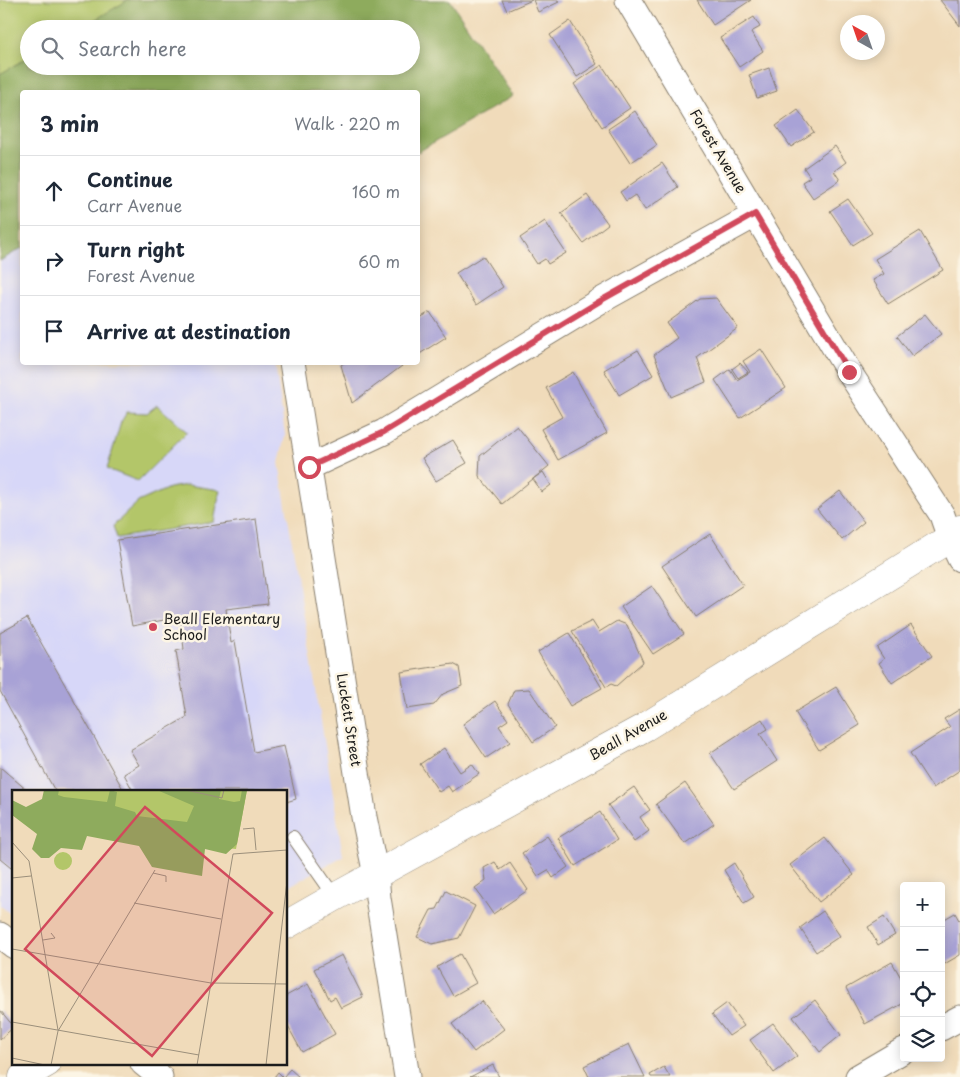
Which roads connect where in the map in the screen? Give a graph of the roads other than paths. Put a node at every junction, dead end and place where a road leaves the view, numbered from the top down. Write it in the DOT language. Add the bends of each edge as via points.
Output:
graph roads {
  1 [pos="628,0"];
  2 [pos="755,214"];
  3 [pos="292,365"];
  4 [pos="309,467"];
  5 [pos="957,542"];
  6 [pos="293,837"];
  7 [pos="376,875"];
  8 [pos="335,897"];
  9 [pos="288,924"];
  10 [pos="0,935"];
  11 [pos="12,944"];
  12 [pos="960,1018"];
  13 [pos="945,1026"];
  14 [pos="900,1052"];
  15 [pos="46,1064"];
  16 [pos="144,1064"];
  17 [pos="23,1077"];
  18 [pos="160,1077"];
  19 [pos="408,1077"];
  20 [pos="858,1077"];
  1 -- 2 [label="street, Forest Avenue"];
  2 -- 4 [label="street" via="600,301 384,432"];
  2 -- 5 [label="street, Forest Avenue" via="849,372"];
  3 -- 4 [label="street, Luckett Street"];
  4 -- 7 [label="street, Luckett Street"];
  5 -- 7 [label="street, Beall Avenue" via="645,727"];
  6 -- 8 [label="lane"];
  7 -- 8 [label="street, Beall Avenue"];
  7 -- 19 [label="street, Luckett Street"];
  8 -- 9 [label="street, Beall Avenue"];
  10 -- 11 [label="street"];
  12 -- 13 [label="street"];
  14 -- 20 [label="street"];
  15 -- 17 [label="street"];
  16 -- 18 [label="street"];
}
